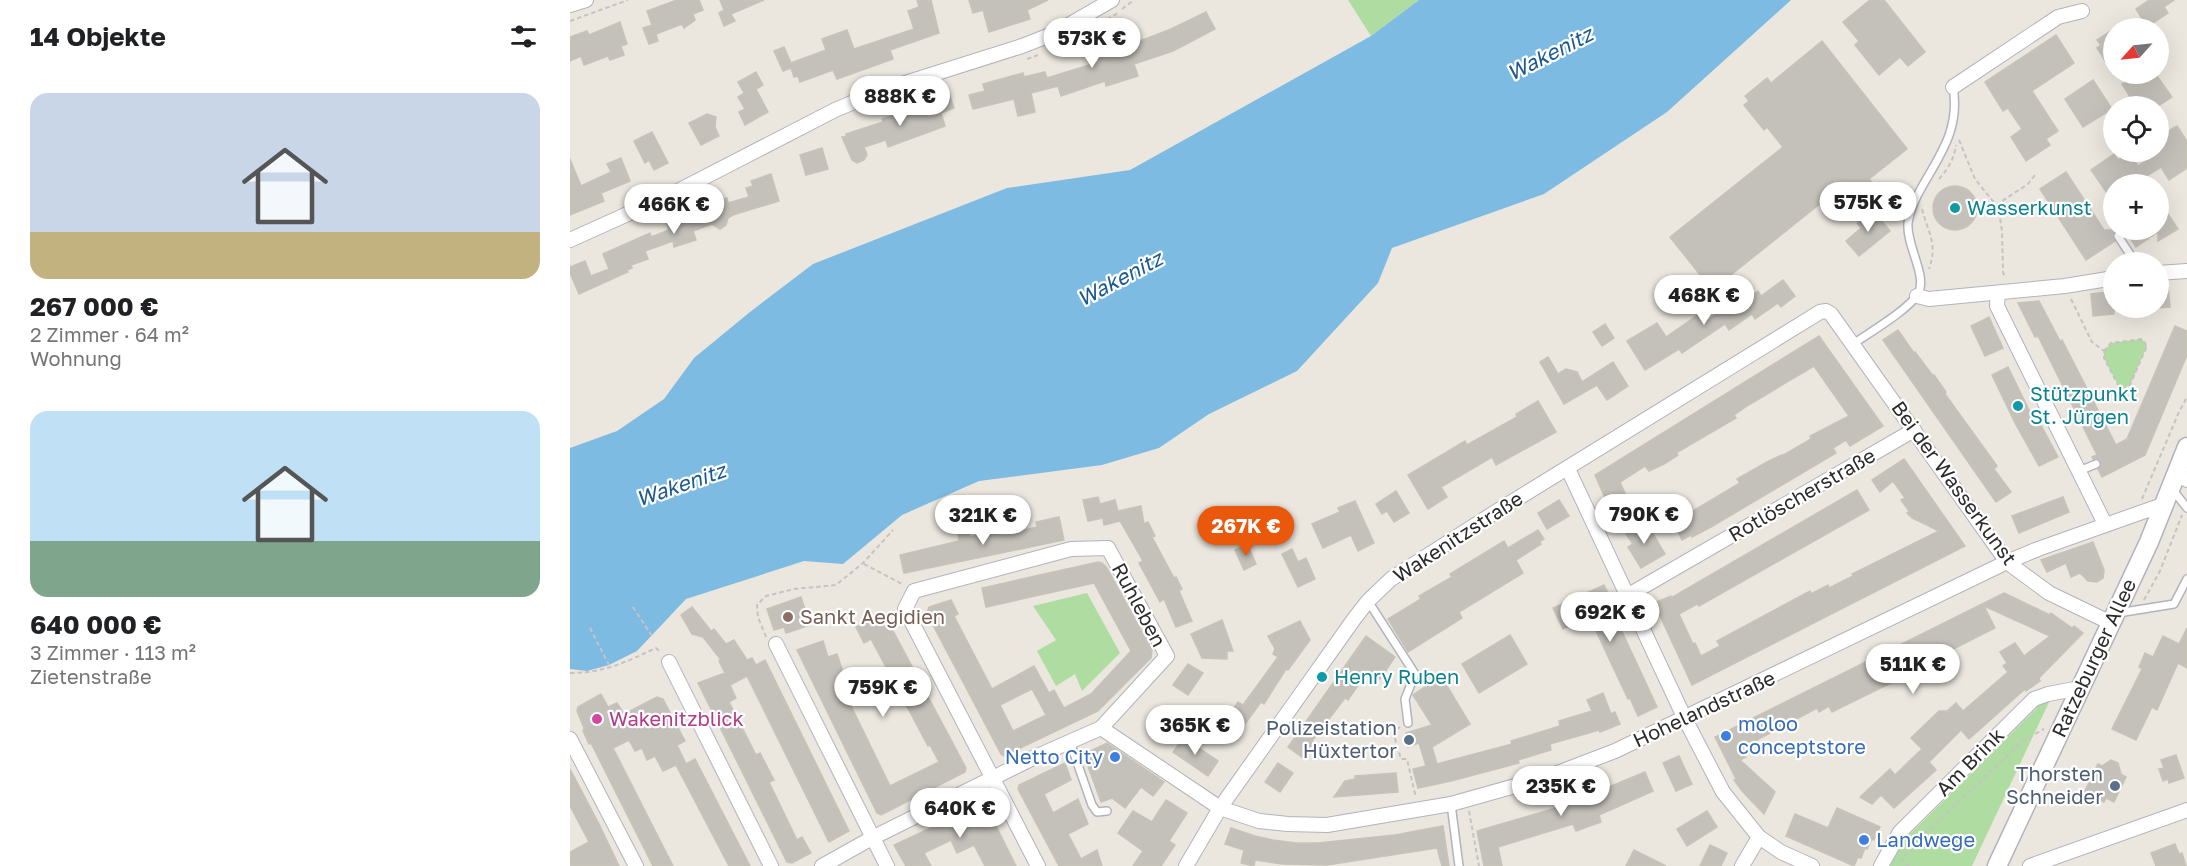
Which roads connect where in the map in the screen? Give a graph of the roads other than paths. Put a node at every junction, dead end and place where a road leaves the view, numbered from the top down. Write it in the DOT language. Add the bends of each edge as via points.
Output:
graph roads {
  1 [pos="586,0"];
  2 [pos="1112,0"];
  3 [pos="570,5"];
  4 [pos="2082,11"];
  5 [pos="1953,87"];
  6 [pos="570,240"];
  7 [pos="2187,271"];
  8 [pos="2169,272"];
  9 [pos="2103,280"];
  10 [pos="1919,290"];
  11 [pos="2005,292"];
  12 [pos="1826,311"];
  13 [pos="1852,344"];
  14 [pos="1914,430"];
  15 [pos="2187,447"];
  16 [pos="2096,464"];
  17 [pos="1568,469"];
  18 [pos="2079,471"];
  19 [pos="2175,487"];
  20 [pos="2187,508"];
  21 [pos="2106,524"];
  22 [pos="2007,562"];
  23 [pos="2187,579"];
  24 [pos="1627,596"];
  25 [pos="1368,600"];
  26 [pos="2113,618"];
  27 [pos="776,644"];
  28 [pos="669,662"];
  29 [pos="2080,688"];
  30 [pos="1685,719"];
  31 [pos="1407,723"];
  32 [pos="1101,728"];
  33 [pos="570,739"];
  34 [pos="1070,742"];
  35 [pos="993,779"];
  36 [pos="1451,804"];
  37 [pos="1220,808"];
  38 [pos="2187,810"];
  39 [pos="1107,811"];
  40 [pos="1759,837"];
  41 [pos="872,838"];
  42 [pos="636,866"];
  43 [pos="771,866"];
  44 [pos="822,866"];
  45 [pos="887,866"];
  46 [pos="1038,866"];
  47 [pos="1186,866"];
  48 [pos="1459,866"];
  49 [pos="1742,866"];
  50 [pos="1812,866"];
  51 [pos="1881,866"];
  52 [pos="1997,866"];
  53 [pos="2030,866"];
  1 -- 3 [label="street"];
  2 -- 6 [label="street" via="1079,21 1033,42 889,87 835,110 674,193"];
  4 -- 5 [label="street" via="2058,18"];
  5 -- 10 [label="lane" via="1955,117 1950,134 1911,209 1908,225 1910,246 1921,276"];
  7 -- 8 [label="street"];
  9 -- 11 [label="street"];
  10 -- 11 [label="street" via="1929,299"];
  10 -- 13 [label="lane" via="1909,304"];
  11 -- 18 [label="street" via="1997,306"];
  12 -- 13 [label="street, Bei der Wasserkunst"];
  12 -- 17 [label="street, Wakenitzstraße"];
  13 -- 14 [label="street, Bei der Wasserkunst"];
  14 -- 22 [label="street, Bei der Wasserkunst"];
  14 -- 24 [label="street, Rotlöscherstraße"];
  15 -- 19 [label="main road, Ratzeburger Allee"];
  16 -- 18 [label="lane"];
  17 -- 24 [label="street"];
  17 -- 25 [label="street, Wakenitzstraße" via="1391,579"];
  18 -- 21 [label="street"];
  19 -- 20 [label="lane"];
  19 -- 21 [label="street, Hohelandstraße" via="2139,512"];
  19 -- 26 [label="main road, Ratzeburger Allee"];
  21 -- 22 [label="street, Hohelandstraße"];
  22 -- 26 [label="street, Bei der Wasserkunst" via="2049,593"];
  22 -- 30 [label="street, Hohelandstraße"];
  23 -- 26 [label="lane" via="2174,604"];
  24 -- 30 [label="street"];
  25 -- 31 [label="lane" via="1415,674 1405,699"];
  25 -- 37 [label="street, Wakenitzstraße"];
  26 -- 29 [label="main road, Ratzeburger Allee"];
  27 -- 41 [label="street"];
  28 -- 43 [label="street"];
  29 -- 51 [label="street, Am Brink" via="2034,699 1900,832"];
  29 -- 52 [label="main road, Ratzeburger Allee"];
  30 -- 36 [label="street, Hohelandstraße" via="1547,777"];
  30 -- 40 [label="street" via="1723,792"];
  32 -- 34 [label="street"];
  32 -- 35 [label="street, Ruhleben" via="1167,656 1108,548 1071,549 914,591 905,609"];
  32 -- 37 [label="street, Hohelandstraße"];
  33 -- 42 [label="street"];
  34 -- 35 [label="street"];
  34 -- 39 [label="lane" via="1092,805 1097,812"];
  35 -- 41 [label="street"];
  35 -- 46 [label="street"];
  36 -- 37 [label="street, Hohelandstraße" via="1327,825 1259,821"];
  36 -- 48 [label="lane"];
  37 -- 47 [label="street, Wakenitzstraße"];
  38 -- 53 [label="street"];
  40 -- 49 [label="street"];
  40 -- 50 [label="street"];
  41 -- 44 [label="street"];
  41 -- 45 [label="street"];
}
